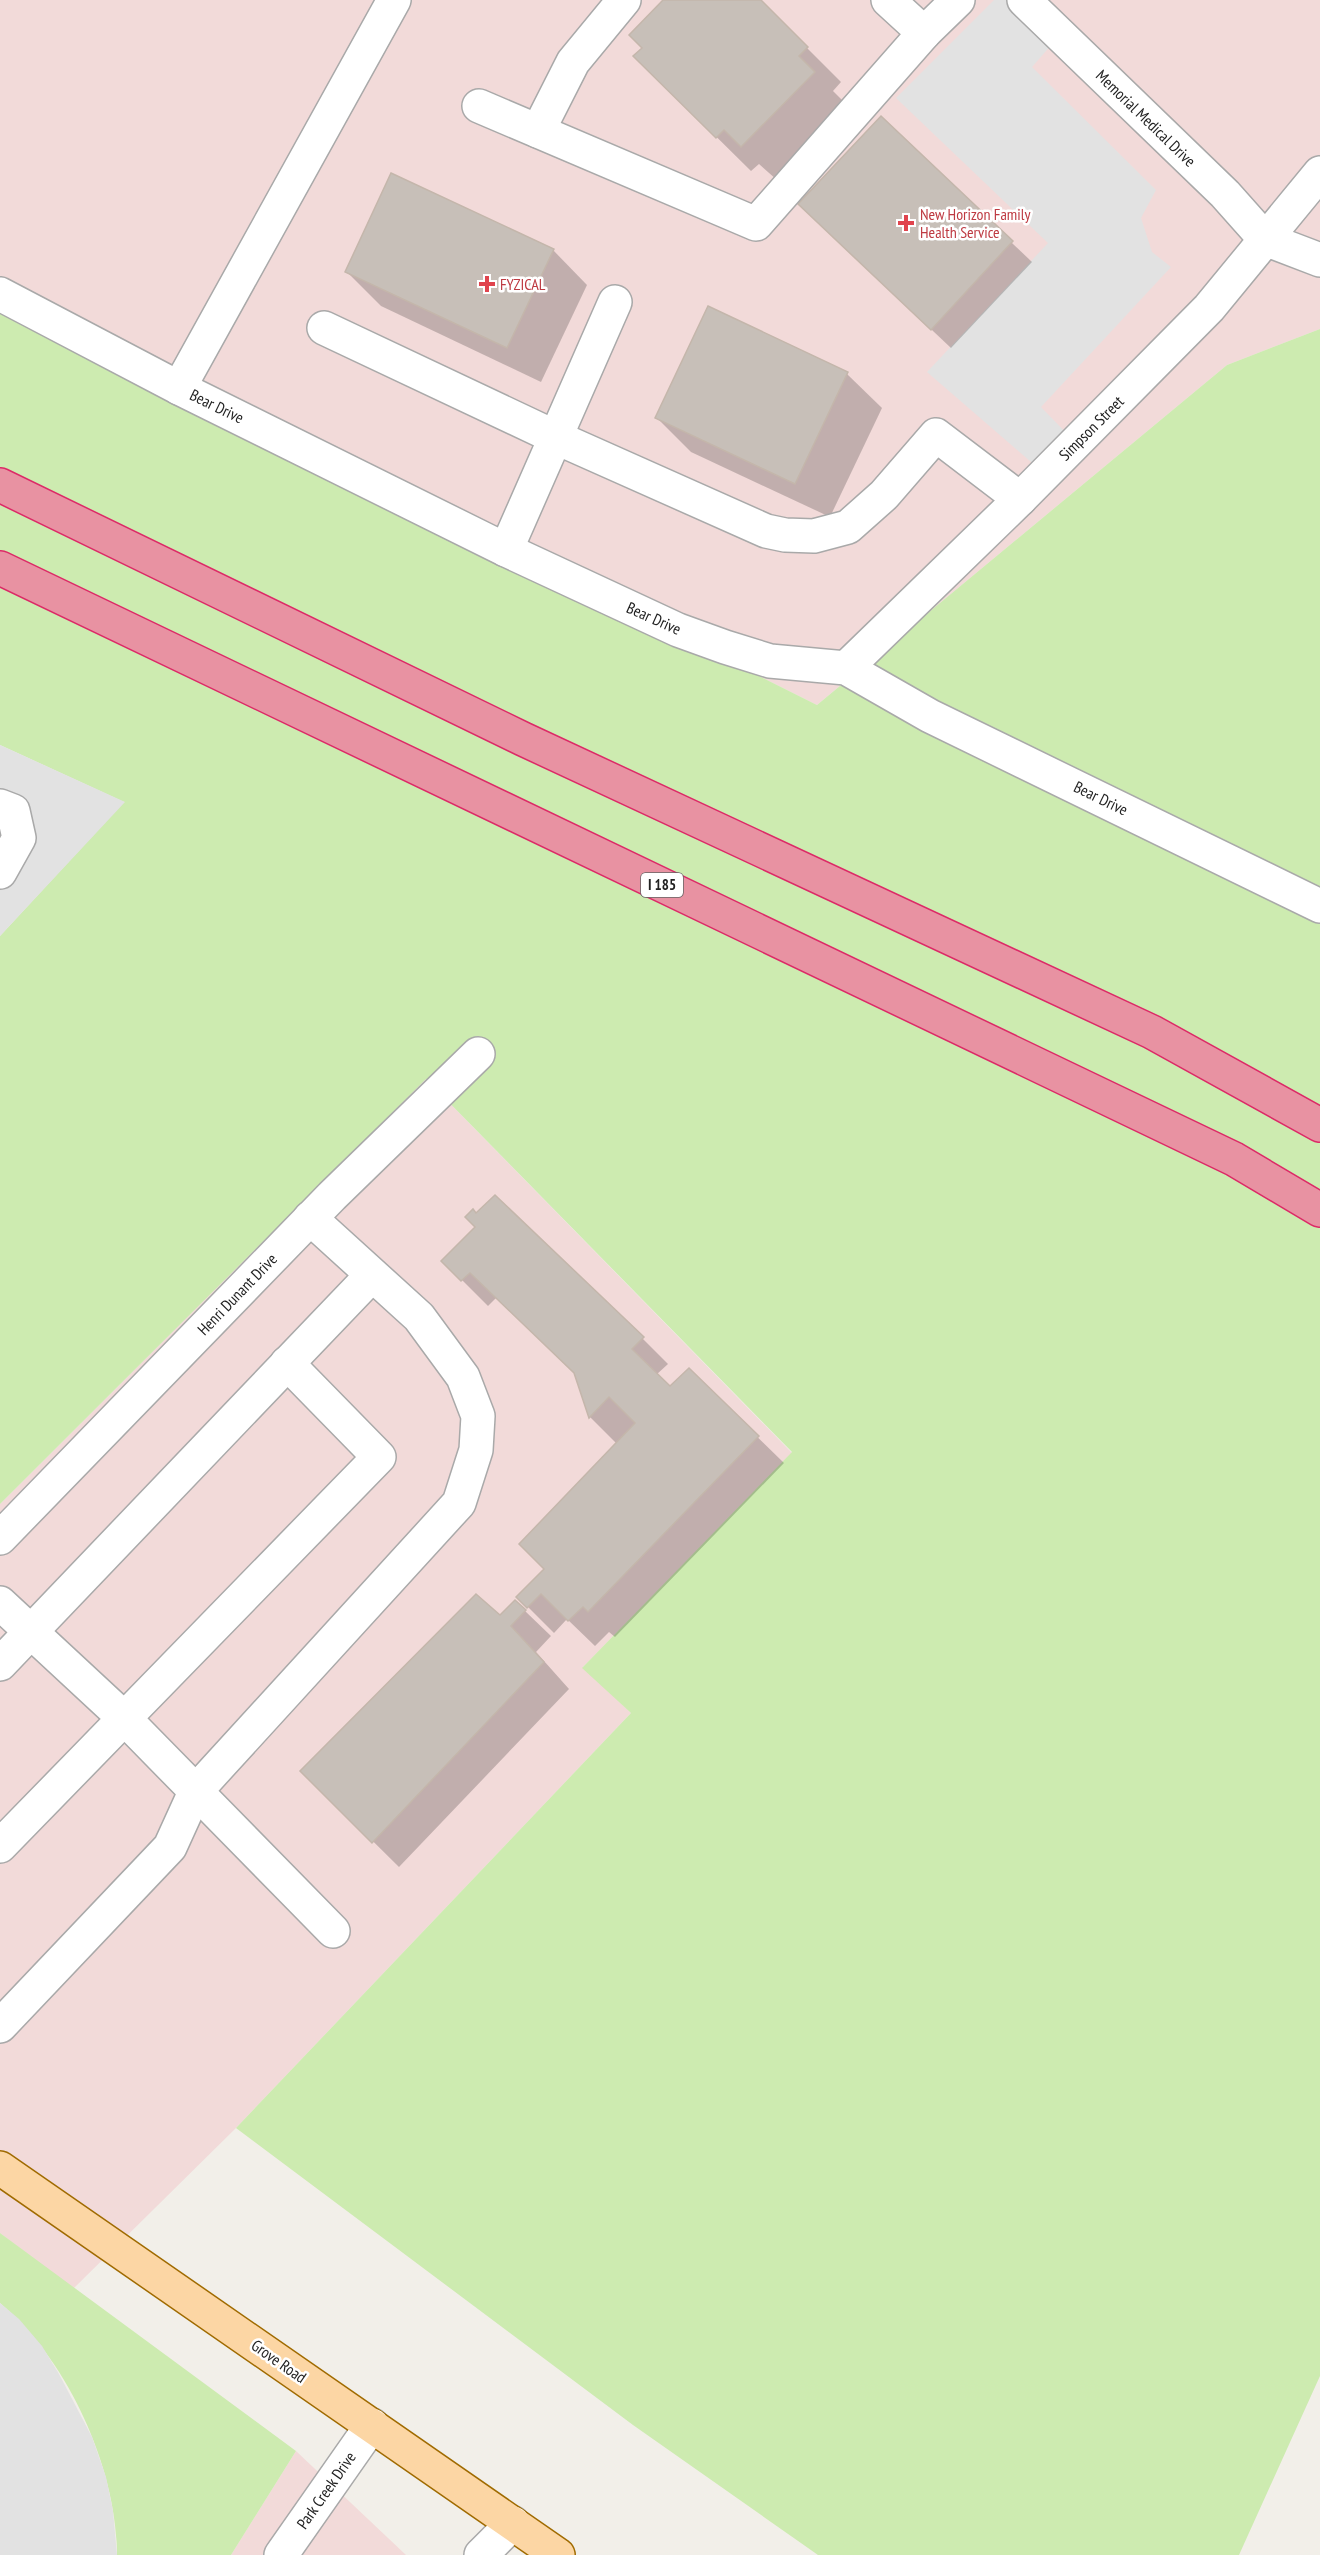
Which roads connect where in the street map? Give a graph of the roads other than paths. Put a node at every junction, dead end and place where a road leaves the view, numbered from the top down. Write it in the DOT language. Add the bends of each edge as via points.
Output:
graph roads {
  1 [pos="394,0"];
  2 [pos="624,0"];
  3 [pos="888,0"];
  4 [pos="958,0"];
  5 [pos="1024,0"];
  6 [pos="924,33"];
  7 [pos="479,106"];
  8 [pos="538,131"];
  9 [pos="1320,173"];
  10 [pos="1265,239"];
  11 [pos="1320,260"];
  12 [pos="0,294"];
  13 [pos="615,302"];
  14 [pos="324,328"];
  15 [pos="179,388"];
  16 [pos="555,437"];
  17 [pos="0,485"];
  18 [pos="1020,499"];
  19 [pos="506,550"];
  20 [pos="0,568"];
  21 [pos="846,668"];
  22 [pos="0,806"];
  23 [pos="0,872"];
  24 [pos="1320,906"];
  25 [pos="478,1054"];
  26 [pos="1320,1125"];
  27 [pos="1320,1210"];
  28 [pos="310,1218"];
  29 [pos="372,1275"];
  30 [pos="287,1363"];
  31 [pos="0,1538"];
  32 [pos="0,1603"];
  33 [pos="29,1632"];
  34 [pos="0,1664"];
  35 [pos="125,1719"];
  36 [pos="195,1792"];
  37 [pos="0,1846"];
  38 [pos="333,1931"];
  39 [pos="0,2026"];
  40 [pos="0,2168"];
  41 [pos="372,2425"];
  42 [pos="513,2523"];
  43 [pos="281,2555"];
  44 [pos="481,2555"];
  45 [pos="558,2555"];
  1 -- 15 [label="street"];
  2 -- 8 [label="street" via="573,62"];
  3 -- 6 [label="street"];
  4 -- 6 [label="street"];
  5 -- 10 [label="street, Memorial Medical Drive" via="1225,194"];
  6 -- 8 [label="street" via="756,224"];
  7 -- 8 [label="street"];
  9 -- 10 [label="street, Simpson Street"];
  10 -- 11 [label="street"];
  10 -- 18 [label="street, Simpson Street" via="1209,308"];
  12 -- 15 [label="street, Bear Drive"];
  13 -- 16 [label="street"];
  14 -- 16 [label="street"];
  15 -- 19 [label="street, Bear Drive"];
  16 -- 18 [label="street" via="766,531 785,535 813,536 848,527 884,495 936,435"];
  16 -- 19 [label="street"];
  17 -- 26 [label="highway" via="513,734 1152,1032"];
  18 -- 21 [label="street, Simpson Street"];
  19 -- 21 [label="street, Bear Drive" via="678,630 724,647 771,661"];
  20 -- 27 [label="highway, I 185" via="1234,1159"];
  21 -- 24 [label="street, Bear Drive" via="930,716"];
  22 -- 23 [label="street" via="13,811 19,838"];
  25 -- 28 [label="street, Henri Dunant Drive"];
  28 -- 29 [label="street"];
  28 -- 31 [label="street, Henri Dunant Drive"];
  29 -- 30 [label="street"];
  29 -- 36 [label="street" via="431,1334 463,1377 478,1416 476,1450 459,1503"];
  30 -- 33 [label="street"];
  30 -- 35 [label="street" via="379,1457"];
  32 -- 33 [label="street"];
  33 -- 34 [label="street"];
  33 -- 35 [label="street"];
  35 -- 36 [label="street"];
  35 -- 37 [label="street"];
  36 -- 38 [label="street"];
  36 -- 39 [label="street" via="170,1847"];
  40 -- 41 [label="main road, Grove Road"];
  41 -- 42 [label="main road, Grove Road"];
  41 -- 43 [label="street, Park Creek Drive"];
  42 -- 44 [label="street"];
  42 -- 45 [label="main road, Grove Road"];
}
